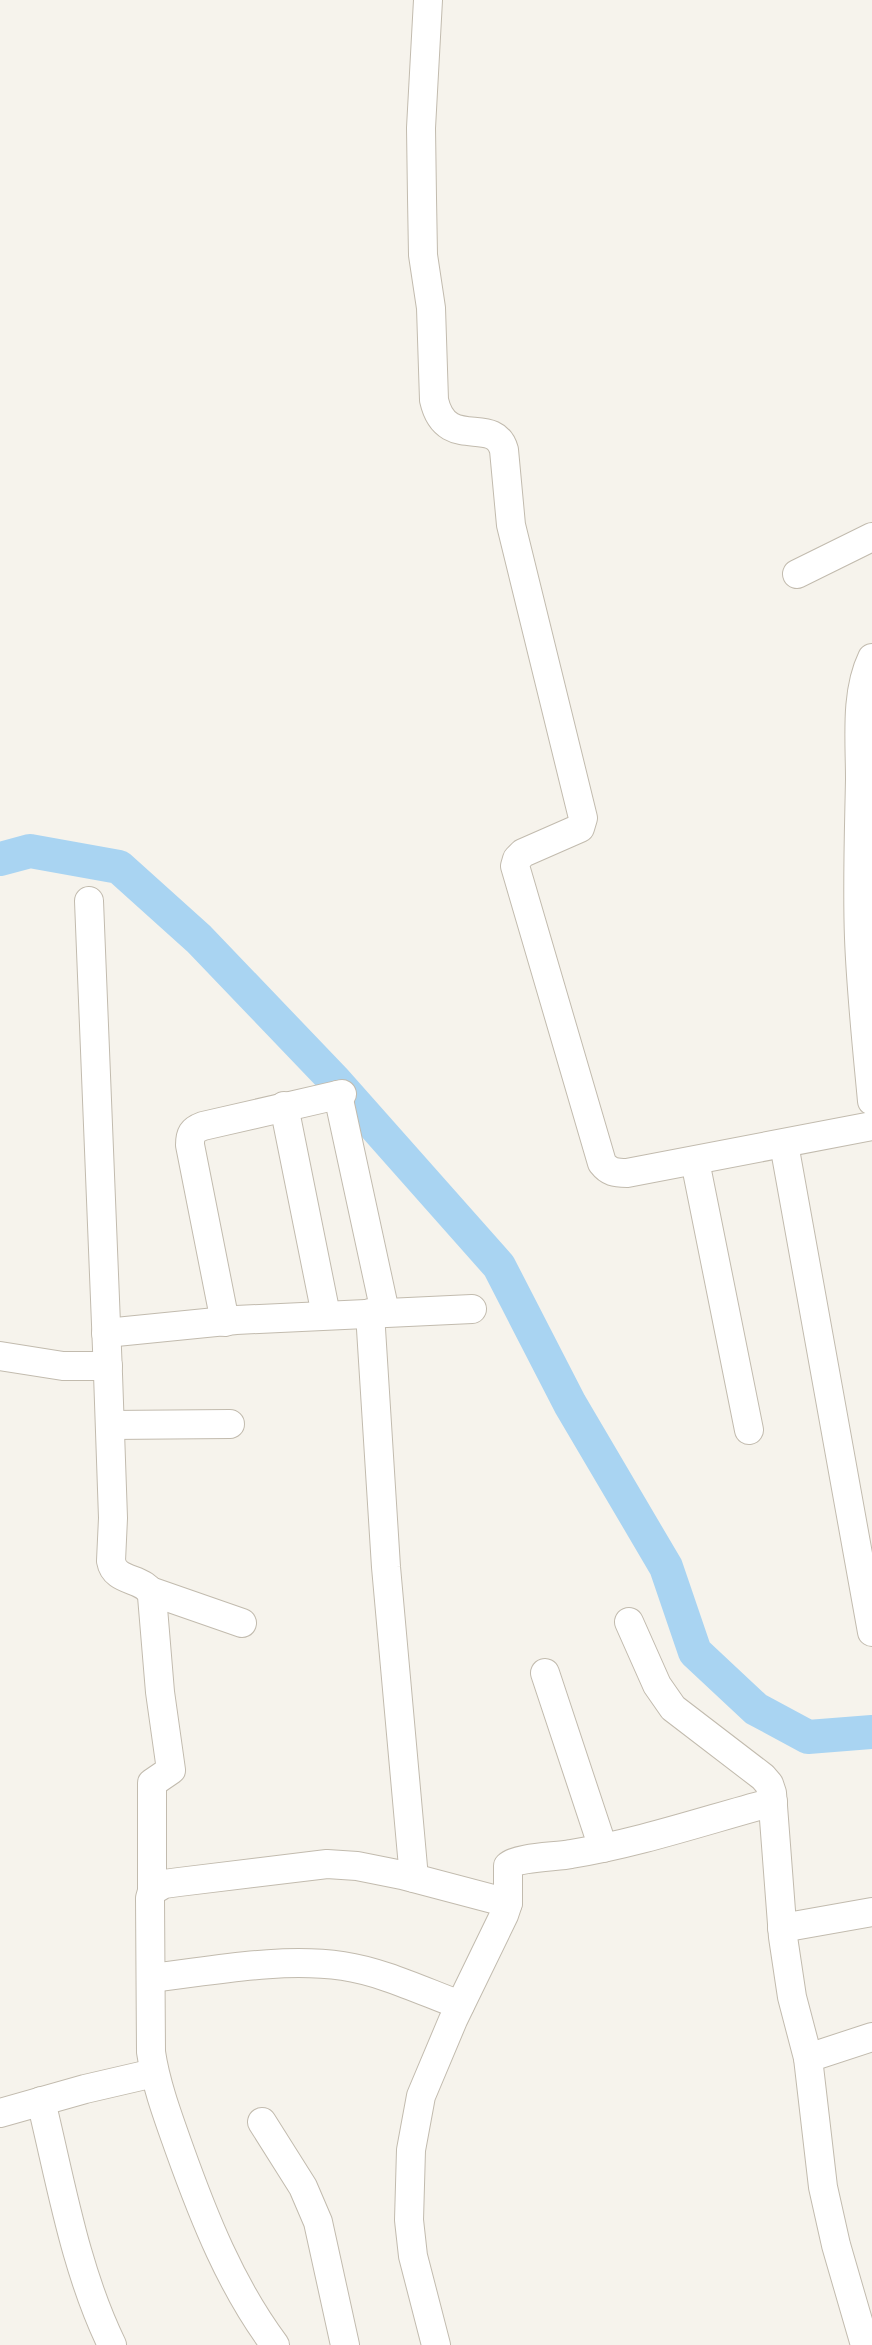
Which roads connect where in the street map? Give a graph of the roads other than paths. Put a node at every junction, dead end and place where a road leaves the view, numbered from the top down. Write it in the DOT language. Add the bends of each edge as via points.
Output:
graph roads {
  1 [pos="429,0"];
  2 [pos="872,537"];
  3 [pos="797,573"];
  4 [pos="872,658"];
  5 [pos="89,901"];
  6 [pos="872,1101"];
  7 [pos="284,1106"];
  8 [pos="872,1126"];
  9 [pos="784,1144"];
  10 [pos="695,1161"];
  11 [pos="472,1309"];
  12 [pos="378,1312"];
  13 [pos="326,1315"];
  14 [pos="225,1322"];
  15 [pos="106,1333"];
  16 [pos="0,1356"];
  17 [pos="108,1366"];
  18 [pos="230,1424"];
  19 [pos="110,1425"];
  20 [pos="749,1430"];
  21 [pos="150,1591"];
  22 [pos="629,1622"];
  23 [pos="242,1623"];
  24 [pos="872,1632"];
  25 [pos="545,1673"];
  26 [pos="773,1802"];
  27 [pos="603,1848"];
  28 [pos="414,1878"];
  29 [pos="152,1891"];
  30 [pos="508,1903"];
  31 [pos="872,1912"];
  32 [pos="782,1928"];
  33 [pos="151,1978"];
  34 [pos="460,2005"];
  35 [pos="872,2037"];
  36 [pos="808,2058"];
  37 [pos="154,2073"];
  38 [pos="41,2102"];
  39 [pos="0,2113"];
  40 [pos="262,2122"];
  41 [pos="112,2345"];
  42 [pos="275,2345"];
  43 [pos="345,2345"];
  44 [pos="436,2345"];
  45 [pos="865,2345"];
  1 -- 10 [label="street" via="421,128 423,255 431,308 434,400 446,424 494,434 502,442 511,525 583,818 576,831 523,853 516,866 517,875 602,1163 615,1173 627,1173"];
  2 -- 3 [label="street"];
  4 -- 6 [label="street" via="863,687 858,886"];
  5 -- 15 [label="street"];
  7 -- 12 [label="street" via="340,1094"];
  7 -- 13 [label="street"];
  7 -- 14 [label="street" via="203,1126 194,1129 190,1136"];
  8 -- 9 [label="street"];
  9 -- 10 [label="street"];
  9 -- 24 [label="street"];
  10 -- 20 [label="street"];
  11 -- 12 [label="street"];
  12 -- 13 [label="street"];
  12 -- 28 [label="street" via="386,1567"];
  13 -- 14 [label="street"];
  14 -- 15 [label="street"];
  15 -- 17 [label="street"];
  16 -- 17 [label="street" via="63,1366"];
  17 -- 19 [label="street"];
  18 -- 19 [label="street"];
  19 -- 21 [label="street" via="112,1567 119,1575"];
  21 -- 23 [label="street"];
  21 -- 29 [label="street" via="171,1770 152,1783"];
  22 -- 26 [label="street" via="657,1685 673,1708 763,1778"];
  25 -- 27 [label="street"];
  26 -- 27 [label="street"];
  26 -- 32 [label="street"];
  27 -- 30 [label="street" via="512,1863 507,1870"];
  28 -- 29 [label="street" via="327,1864 179,1881"];
  28 -- 30 [label="street"];
  29 -- 33 [label="street"];
  30 -- 34 [label="street"];
  31 -- 32 [label="street"];
  32 -- 36 [label="street" via="794,2008"];
  33 -- 34 [label="street" via="288,1964 343,1966"];
  33 -- 37 [label="street"];
  34 -- 44 [label="street" via="421,2096 411,2150 409,2220 413,2256"];
  35 -- 36 [label="street"];
  36 -- 45 [label="street" via="823,2187"];
  37 -- 38 [label="street"];
  37 -- 42 [label="street" via="194,2191 223,2260"];
  38 -- 39 [label="street"];
  38 -- 41 [label="street" via="84,2278"];
  40 -- 43 [label="street" via="303,2187 318,2222"];
}
